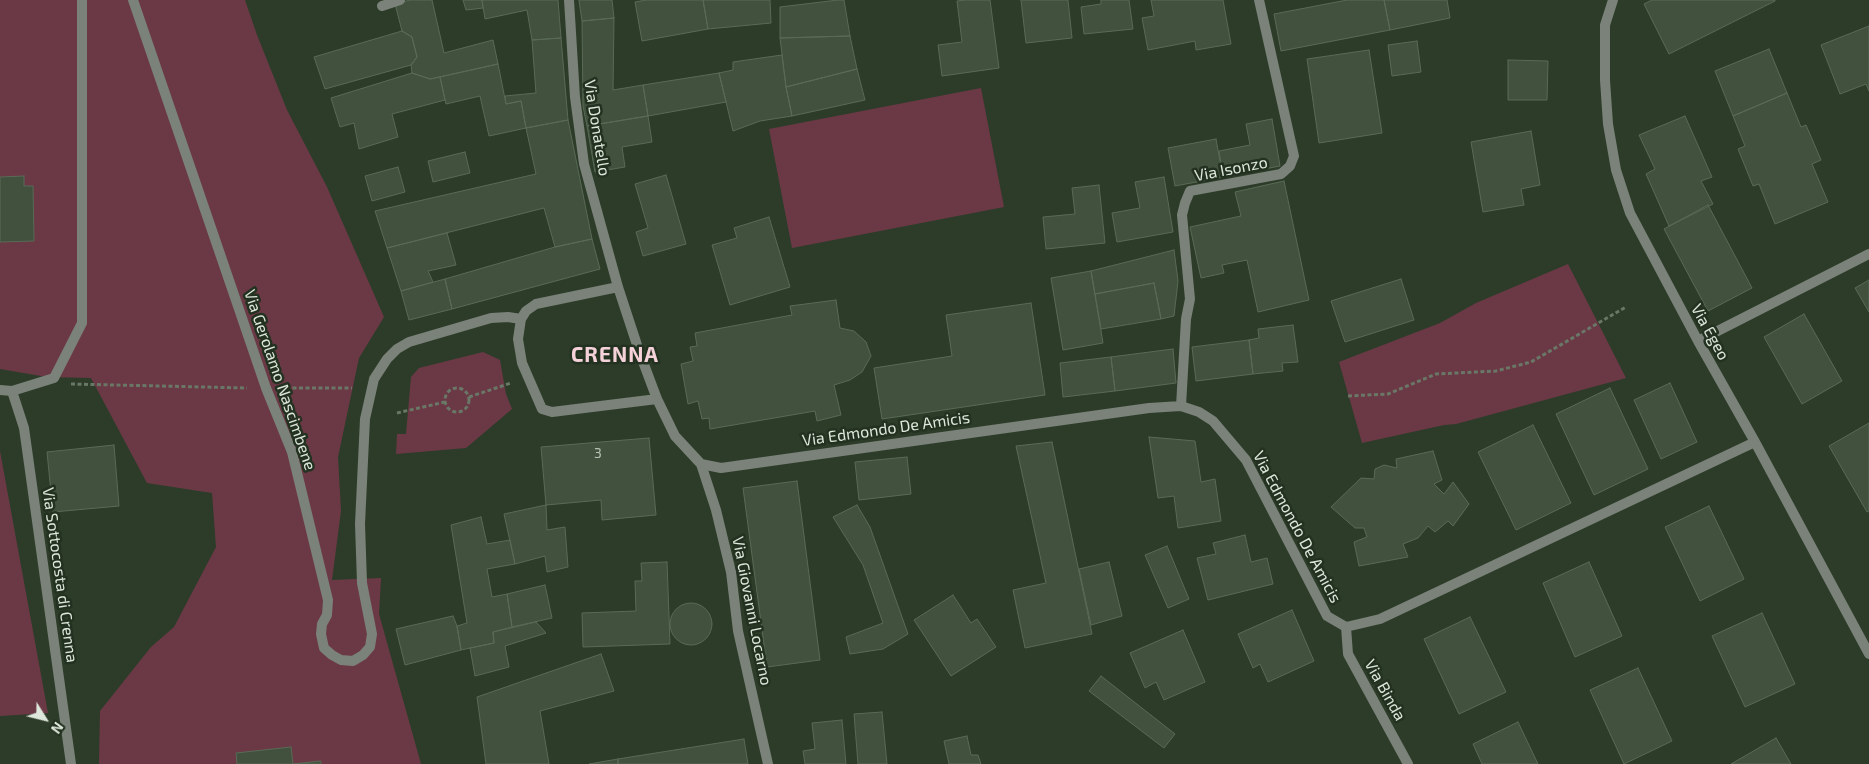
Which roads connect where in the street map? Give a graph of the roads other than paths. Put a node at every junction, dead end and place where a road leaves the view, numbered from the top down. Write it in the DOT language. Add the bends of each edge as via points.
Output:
graph roads {
  1 [pos="82,0"];
  2 [pos="134,0"];
  3 [pos="400,0"];
  4 [pos="569,0"];
  5 [pos="1259,0"];
  6 [pos="1613,0"];
  7 [pos="382,6"];
  8 [pos="1869,254"];
  9 [pos="618,287"];
  10 [pos="521,319"];
  11 [pos="1698,342"];
  12 [pos="0,390"];
  13 [pos="12,392"];
  14 [pos="657,399"];
  15 [pos="1181,406"];
  16 [pos="1755,442"];
  17 [pos="701,464"];
  18 [pos="1346,627"];
  19 [pos="1869,654"];
  20 [pos="71,764"];
  21 [pos="768,764"];
  22 [pos="1408,764"];
  1 -- 13 [label="street" via="82,323 54,378"];
  2 -- 10 [label="street, Via Gerolamo Nascimbene" via="266,388 292,452 328,600 327,615 322,624 324,648 341,660 352,661 363,655 370,647 372,634 362,583 360,524 365,419 374,379 387,359 409,342 491,318"];
  3 -- 7 [label="street"];
  4 -- 9 [label="street, Via Donatello" via="575,97 584,164"];
  5 -- 15 [label="street, Via Isonzo" via="1294,156 1290,166 1280,174 1190,191 1182,215 1190,299"];
  6 -- 11 [label="street, Via Egeo" via="1605,25 1605,80 1616,170 1630,213"];
  8 -- 11 [label="street"];
  9 -- 10 [label="street" via="536,304"];
  9 -- 14 [label="street, Via Donatello"];
  10 -- 14 [label="street" via="518,339 522,363 542,409 552,412"];
  11 -- 16 [label="street, Via Egeo"];
  12 -- 13 [label="street"];
  13 -- 20 [label="street, Via Sottocosta di Crenna" via="24,428"];
  14 -- 17 [label="street, Via Donatello" via="675,436"];
  15 -- 17 [label="street, Via Edmondo De Amicis" via="721,468"];
  15 -- 18 [label="street, Via Edmondo De Amicis" via="1213,421 1246,460 1327,616"];
  16 -- 18 [label="street" via="1380,618"];
  16 -- 19 [label="street, Via Egeo"];
  17 -- 21 [label="street, Via Giovanni Locarno" via="731,572 738,631"];
  18 -- 22 [label="street, Via Binda" via="1348,654"];
}
